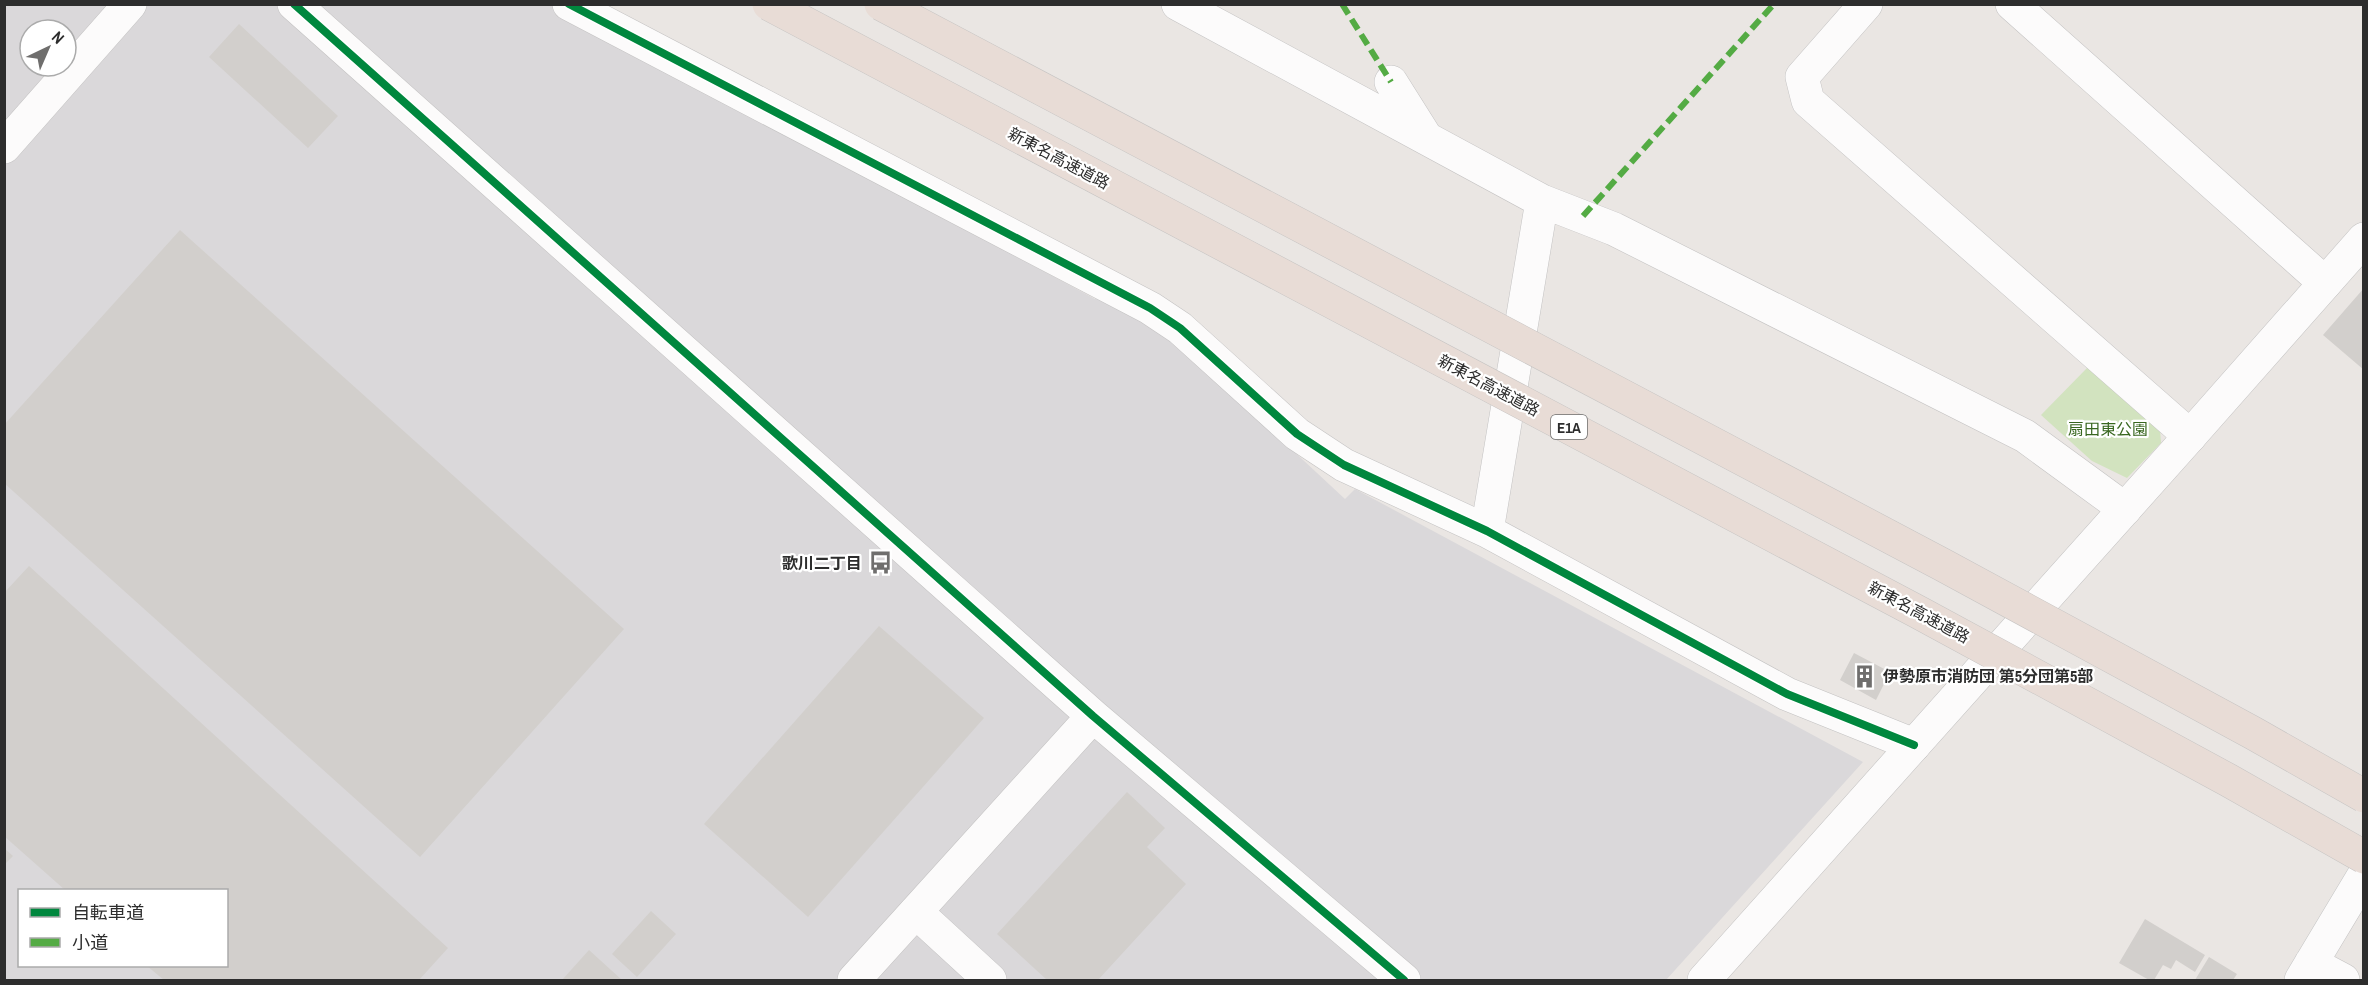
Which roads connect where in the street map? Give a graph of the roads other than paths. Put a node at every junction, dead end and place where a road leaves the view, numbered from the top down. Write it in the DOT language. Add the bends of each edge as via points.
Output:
graph roads {
  1 [pos="130,4"];
  2 [pos="294,4"];
  3 [pos="569,4"];
  4 [pos="769,4"];
  5 [pos="881,4"];
  6 [pos="1178,4"];
  7 [pos="1866,4"];
  8 [pos="2012,4"];
  9 [pos="1390,82"];
  10 [pos="1426,138"];
  11 [pos="4,147"];
  12 [pos="1542,201"];
  13 [pos="2364,239"];
  14 [pos="2325,283"];
  15 [pos="2190,436"];
  16 [pos="2125,509"];
  17 [pos="1487,531"];
  18 [pos="1093,716"];
  19 [pos="1914,745"];
  20 [pos="2364,796"];
  21 [pos="2364,857"];
  22 [pos="2364,875"];
  23 [pos="916,912"];
  24 [pos="2306,972"];
  25 [pos="854,981"];
  26 [pos="990,981"];
  27 [pos="1404,981"];
  28 [pos="1704,981"];
  29 [pos="2343,981"];
  1 -- 11 [label="street"];
  2 -- 18 [label="street"];
  3 -- 17 [label="street" via="1150,308 1180,328 1297,434 1344,465"];
  4 -- 21 [label="highway, 新東名高速道路 / E1A, bridge" via="1918,612"];
  5 -- 20 [label="highway, bridge" via="1943,565"];
  6 -- 10 [label="street"];
  7 -- 15 [label="street" via="1802,77 1808,101"];
  8 -- 14 [label="street"];
  9 -- 10 [label="street"];
  10 -- 12 [label="street"];
  12 -- 16 [label="street" via="1614,229 2025,436"];
  12 -- 17 [label="street"];
  13 -- 14 [label="street"];
  14 -- 15 [label="street"];
  15 -- 16 [label="street"];
  16 -- 19 [label="street"];
  17 -- 19 [label="street" via="1787,694"];
  18 -- 23 [label="street"];
  18 -- 27 [label="street"];
  19 -- 28 [label="street"];
  22 -- 24 [label="street"];
  23 -- 25 [label="street"];
  23 -- 26 [label="street"];
  24 -- 29 [label="street"];
}
